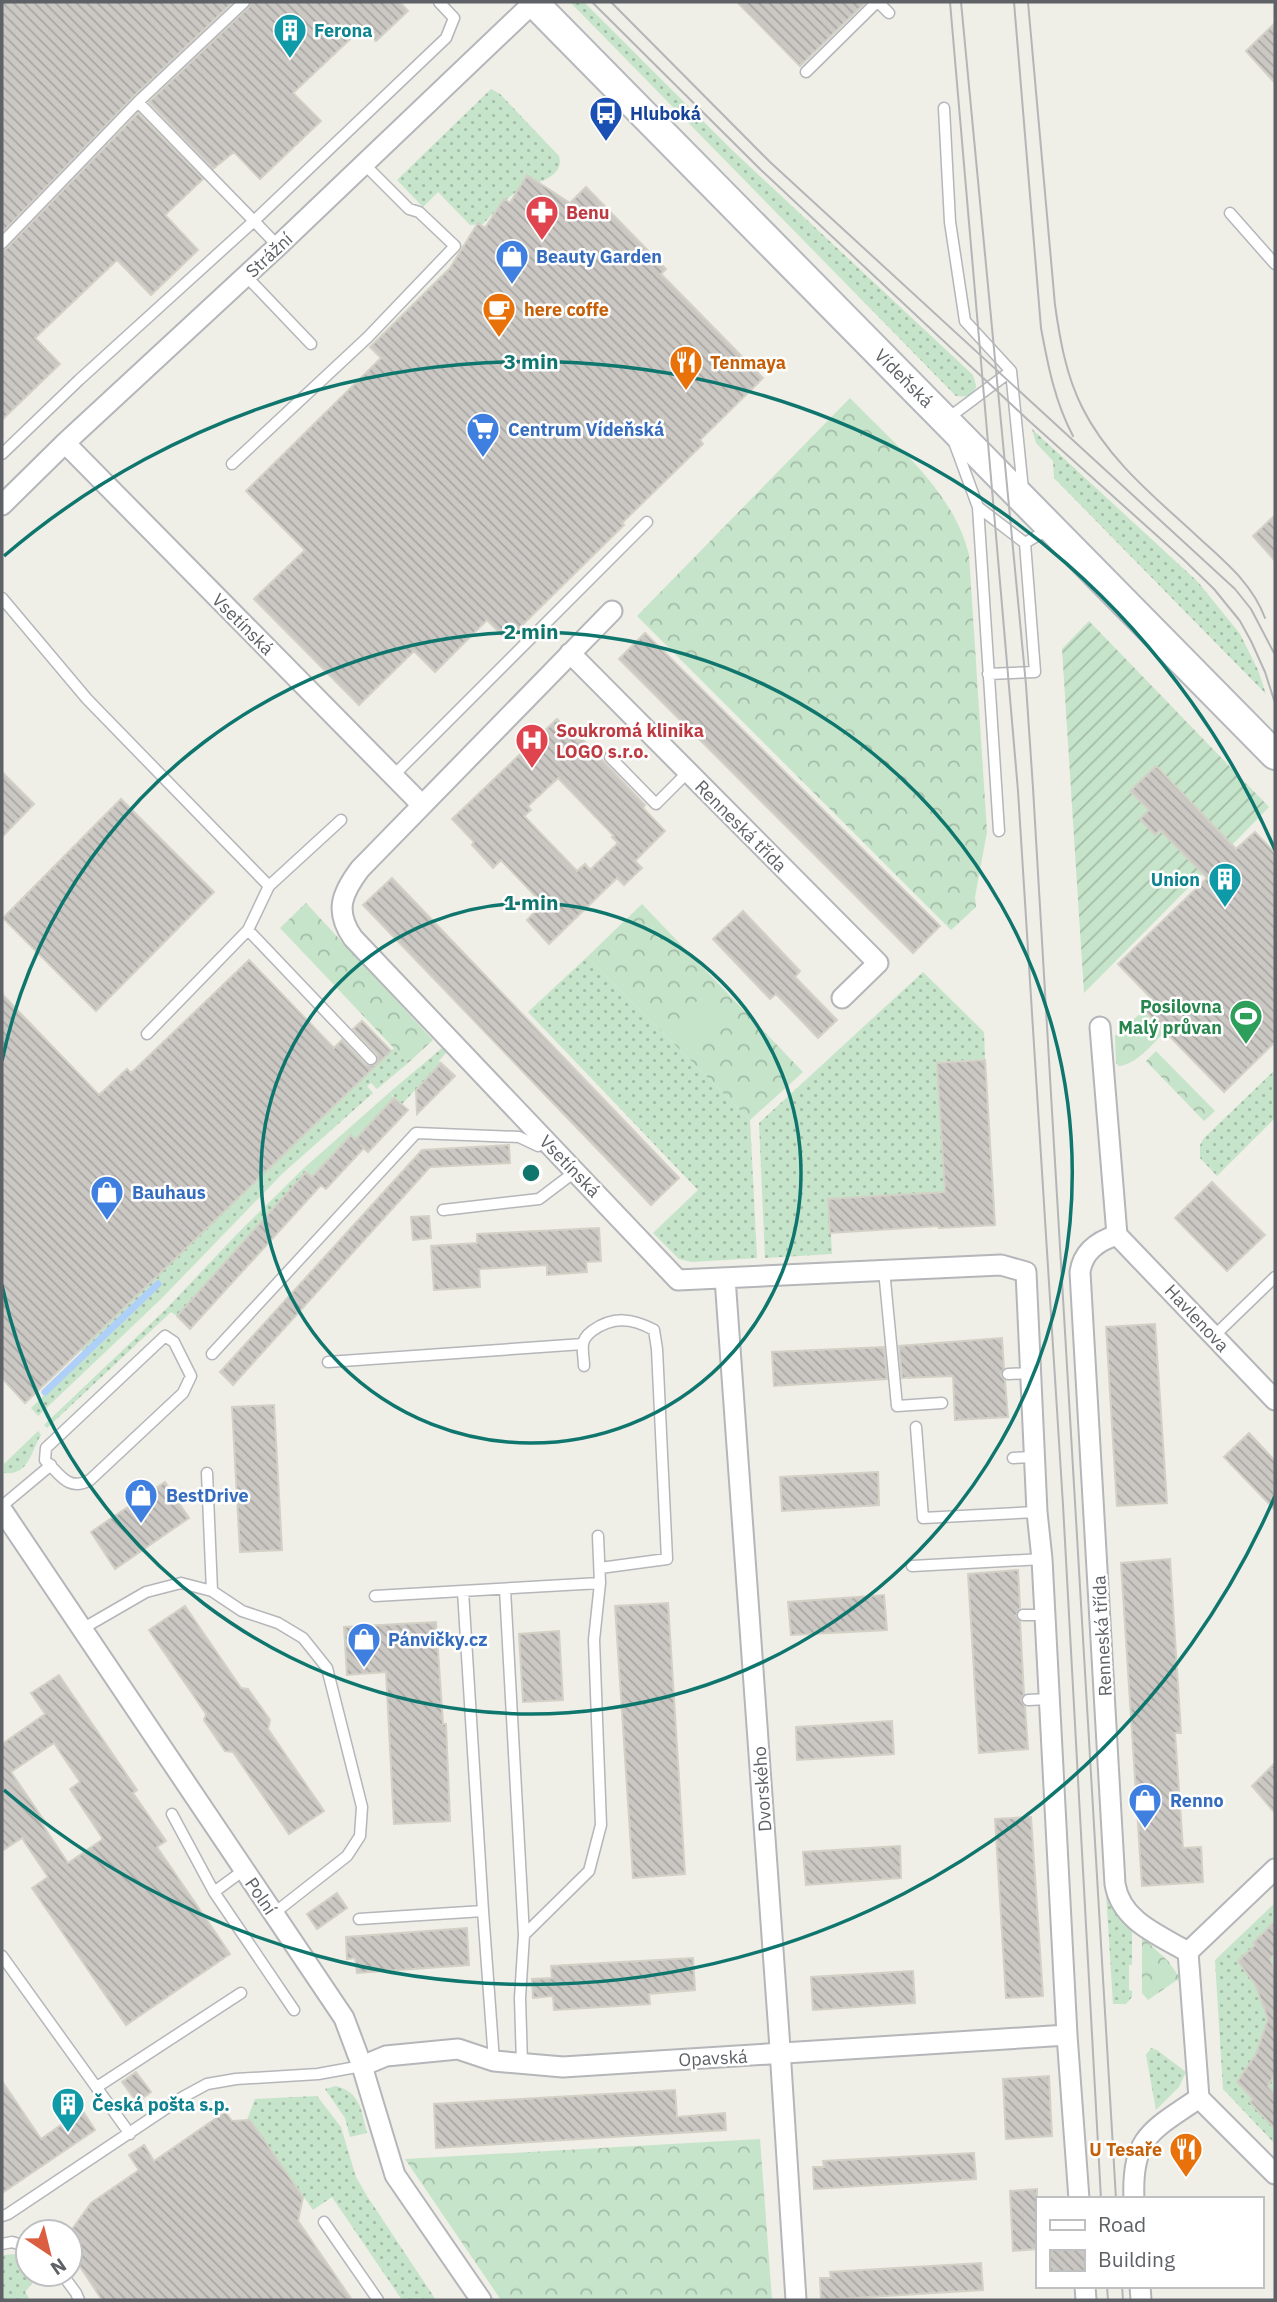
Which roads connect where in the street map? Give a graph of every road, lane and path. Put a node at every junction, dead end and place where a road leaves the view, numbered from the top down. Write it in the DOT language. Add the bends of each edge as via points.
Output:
graph roads {
  1 [pos="244,2"];
  2 [pos="439,2"];
  3 [pos="534,2"];
  4 [pos="878,2"];
  5 [pos="888,13"];
  6 [pos="806,72"];
  7 [pos="138,102"];
  8 [pos="944,108"];
  9 [pos="364,164"];
  10 [pos="1230,214"];
  11 [pos="254,221"];
  12 [pos="2,243"];
  13 [pos="278,246"];
  14 [pos="1275,264"];
  15 [pos="246,276"];
  16 [pos="311,344"];
  17 [pos="1011,371"];
  18 [pos="945,420"];
  19 [pos="65,443"];
  20 [pos="2,454"];
  21 [pos="232,464"];
  22 [pos="1024,499"];
  23 [pos="2,505"];
  24 [pos="978,507"];
  25 [pos="647,522"];
  26 [pos="1052,528"];
  27 [pos="1025,542"];
  28 [pos="2,598"];
  29 [pos="612,611"];
  30 [pos="570,653"];
  31 [pos="988,674"];
  32 [pos="1275,755"];
  33 [pos="610,757"];
  34 [pos="688,772"];
  35 [pos="393,776"];
  36 [pos="422,805"];
  37 [pos="341,820"];
  38 [pos="999,831"];
  39 [pos="269,886"];
  40 [pos="248,930"];
  41 [pos="842,998"];
  42 [pos="1100,1027"];
  43 [pos="147,1034"];
  44 [pos="371,1059"];
  45 [pos="545,1140"];
  46 [pos="576,1171"];
  47 [pos="443,1210"];
  48 [pos="1117,1235"];
  49 [pos="884,1270"];
  50 [pos="1275,1277"];
  51 [pos="725,1278"];
  52 [pos="1214,1336"];
  53 [pos="583,1344"];
  54 [pos="212,1354"];
  55 [pos="328,1362"];
  56 [pos="584,1366"];
  57 [pos="1030,1373"];
  58 [pos="1008,1374"];
  59 [pos="1275,1401"];
  60 [pos="942,1403"];
  61 [pos="916,1427"];
  62 [pos="1034,1457"];
  63 [pos="1013,1458"];
  64 [pos="51,1465"];
  65 [pos="206,1473"];
  66 [pos="2,1508"];
  67 [pos="1037,1512"];
  68 [pos="598,1536"];
  69 [pos="1042,1559"];
  70 [pos="912,1566"];
  71 [pos="600,1568"];
  72 [pos="600,1583"];
  73 [pos="505,1589"];
  74 [pos="212,1591"];
  75 [pos="463,1591"];
  76 [pos="375,1596"];
  77 [pos="1023,1615"];
  78 [pos="1045,1615"];
  79 [pos="82,1629"];
  80 [pos="1049,1699"];
  81 [pos="1028,1700"];
  82 [pos="172,1814"];
  83 [pos="1275,1869"];
  84 [pos="244,1870"];
  85 [pos="214,1892"];
  86 [pos="483,1910"];
  87 [pos="273,1914"];
  88 [pos="359,1919"];
  89 [pos="524,1935"];
  90 [pos="1188,1952"];
  91 [pos="2,1956"];
  92 [pos="241,1993"];
  93 [pos="294,2011"];
  94 [pos="1068,2035"];
  95 [pos="781,2054"];
  96 [pos="494,2061"];
  97 [pos="522,2064"];
  98 [pos="362,2066"];
  99 [pos="97,2087"];
  100 [pos="1199,2098"];
  101 [pos="130,2134"];
  102 [pos="1275,2174"];
  103 [pos="1079,2197"];
  104 [pos="1134,2197"];
  105 [pos="2,2216"];
  106 [pos="324,2222"];
  107 [pos="378,2300"];
  108 [pos="481,2300"];
  109 [pos="796,2300"];
  1 -- 7 [label="lane"];
  2 -- 11 [label="lane" via="454,18 446,38"];
  3 -- 9 [label="street, Strážní"];
  3 -- 18 [label="main road, Vídeňská"];
  4 -- 5 [label="lane"];
  4 -- 6 [label="lane"];
  7 -- 11 [label="lane"];
  7 -- 12 [label="lane"];
  8 -- 17 [label="lane" via="950,222 965,321"];
  9 -- 13 [label="street, Strážní"];
  9 -- 21 [label="lane" via="455,246 368,337"];
  10 -- 14 [label="lane"];
  11 -- 13 [label="lane"];
  11 -- 20 [label="lane"];
  13 -- 15 [label="street, Strážní"];
  15 -- 16 [label="lane"];
  15 -- 19 [label="street, Strážní"];
  17 -- 18 [label="lane"];
  17 -- 22 [label="lane"];
  18 -- 22 [label="main road, Vídeňská"];
  18 -- 24 [label="lane"];
  19 -- 23 [label="street, Strážní"];
  19 -- 35 [label="street, Vsetínská"];
  22 -- 26 [label="main road, Vídeňská"];
  24 -- 27 [label="lane"];
  24 -- 31 [label="lane"];
  25 -- 35 [label="lane"];
  26 -- 27 [label="lane"];
  26 -- 32 [label="main road, Vídeňská"];
  27 -- 31 [label="lane" via="1035,672"];
  28 -- 39 [label="lane" via="88,699"];
  29 -- 30 [label="street, Vsetínská"];
  30 -- 34 [label="street, Renneská třída"];
  30 -- 36 [label="street, Vsetínská"];
  31 -- 38 [label="lane"];
  33 -- 34 [label="lane" via="656,804"];
  34 -- 41 [label="street, Renneská třída" via="878,963"];
  35 -- 36 [label="street, Vsetínská"];
  36 -- 45 [label="street, Vsetínská" via="346,887 342,906 346,929"];
  37 -- 39 [label="lane"];
  39 -- 40 [label="lane"];
  40 -- 43 [label="lane"];
  40 -- 44 [label="lane"];
  42 -- 48 [label="street"];
  45 -- 46 [label="street, Vsetínská"];
  45 -- 54 [label="lane" via="538,1146 519,1137 416,1133"];
  46 -- 47 [label="lane" via="539,1199"];
  46 -- 51 [label="street, Vsetínská" via="678,1280"];
  48 -- 52 [label="street, Havlenova"];
  48 -- 90 [label="street, Renneská třída" via="1085,1255 1080,1272 1115,1884 1127,1913"];
  49 -- 51 [label="street, Vsetínská"];
  49 -- 57 [label="street, Vsetínská" via="1001,1265 1026,1272"];
  49 -- 60 [label="lane" via="897,1406"];
  50 -- 52 [label="lane"];
  51 -- 95 [label="street, Dvorského"];
  52 -- 59 [label="street, Havlenova"];
  53 -- 55 [label="lane"];
  53 -- 56 [label="lane"];
  53 -- 71 [label="lane" via="604,1322 622,1320 653,1330 657,1349 667,1559"];
  57 -- 58 [label="lane"];
  57 -- 62 [label="street"];
  61 -- 67 [label="lane" via="923,1518"];
  62 -- 63 [label="lane"];
  62 -- 67 [label="street"];
  64 -- 64 [label="lane" via="45,1460 46,1448 166,1336 174,1342 191,1376 183,1393 90,1480 79,1486 69,1484"];
  64 -- 66 [label="lane"];
  65 -- 74 [label="lane"];
  66 -- 79 [label="street, Polní"];
  67 -- 69 [label="street"];
  68 -- 71 [label="lane"];
  69 -- 70 [label="lane"];
  69 -- 78 [label="street"];
  71 -- 72 [label="lane"];
  72 -- 73 [label="lane"];
  72 -- 89 [label="lane" via="594,1640 601,1825 589,1871"];
  73 -- 75 [label="lane"];
  73 -- 89 [label="lane"];
  74 -- 79 [label="lane" via="181,1583 146,1592"];
  74 -- 87 [label="lane" via="242,1611 278,1623 303,1638 327,1668 362,1807 359,1836 346,1856"];
  75 -- 76 [label="lane"];
  75 -- 86 [label="lane"];
  77 -- 78 [label="lane"];
  78 -- 80 [label="street"];
  79 -- 84 [label="street, Polní"];
  80 -- 81 [label="lane"];
  80 -- 94 [label="street"];
  82 -- 85 [label="lane"];
  83 -- 90 [label="street"];
  84 -- 85 [label="lane"];
  84 -- 87 [label="street, Polní"];
  85 -- 93 [label="lane"];
  86 -- 88 [label="lane"];
  86 -- 96 [label="lane"];
  87 -- 98 [label="street, Polní" via="344,2018"];
  89 -- 97 [label="lane"];
  90 -- 100 [label="street"];
  91 -- 99 [label="lane"];
  92 -- 99 [label="lane"];
  94 -- 95 [label="street, Opavská"];
  94 -- 103 [label="street"];
  95 -- 97 [label="street, Opavská" via="563,2067"];
  95 -- 109 [label="street, Dvorského"];
  96 -- 97 [label="street, Opavská"];
  96 -- 98 [label="street, Opavská" via="458,2049 386,2056"];
  98 -- 101 [label="lane" via="207,2084"];
  98 -- 108 [label="street, Polní" via="396,2175"];
  99 -- 101 [label="lane"];
  100 -- 102 [label="street"];
  100 -- 104 [label="street" via="1152,2130 1138,2152"];
  101 -- 105 [label="lane"];
  106 -- 107 [label="lane"];
}
